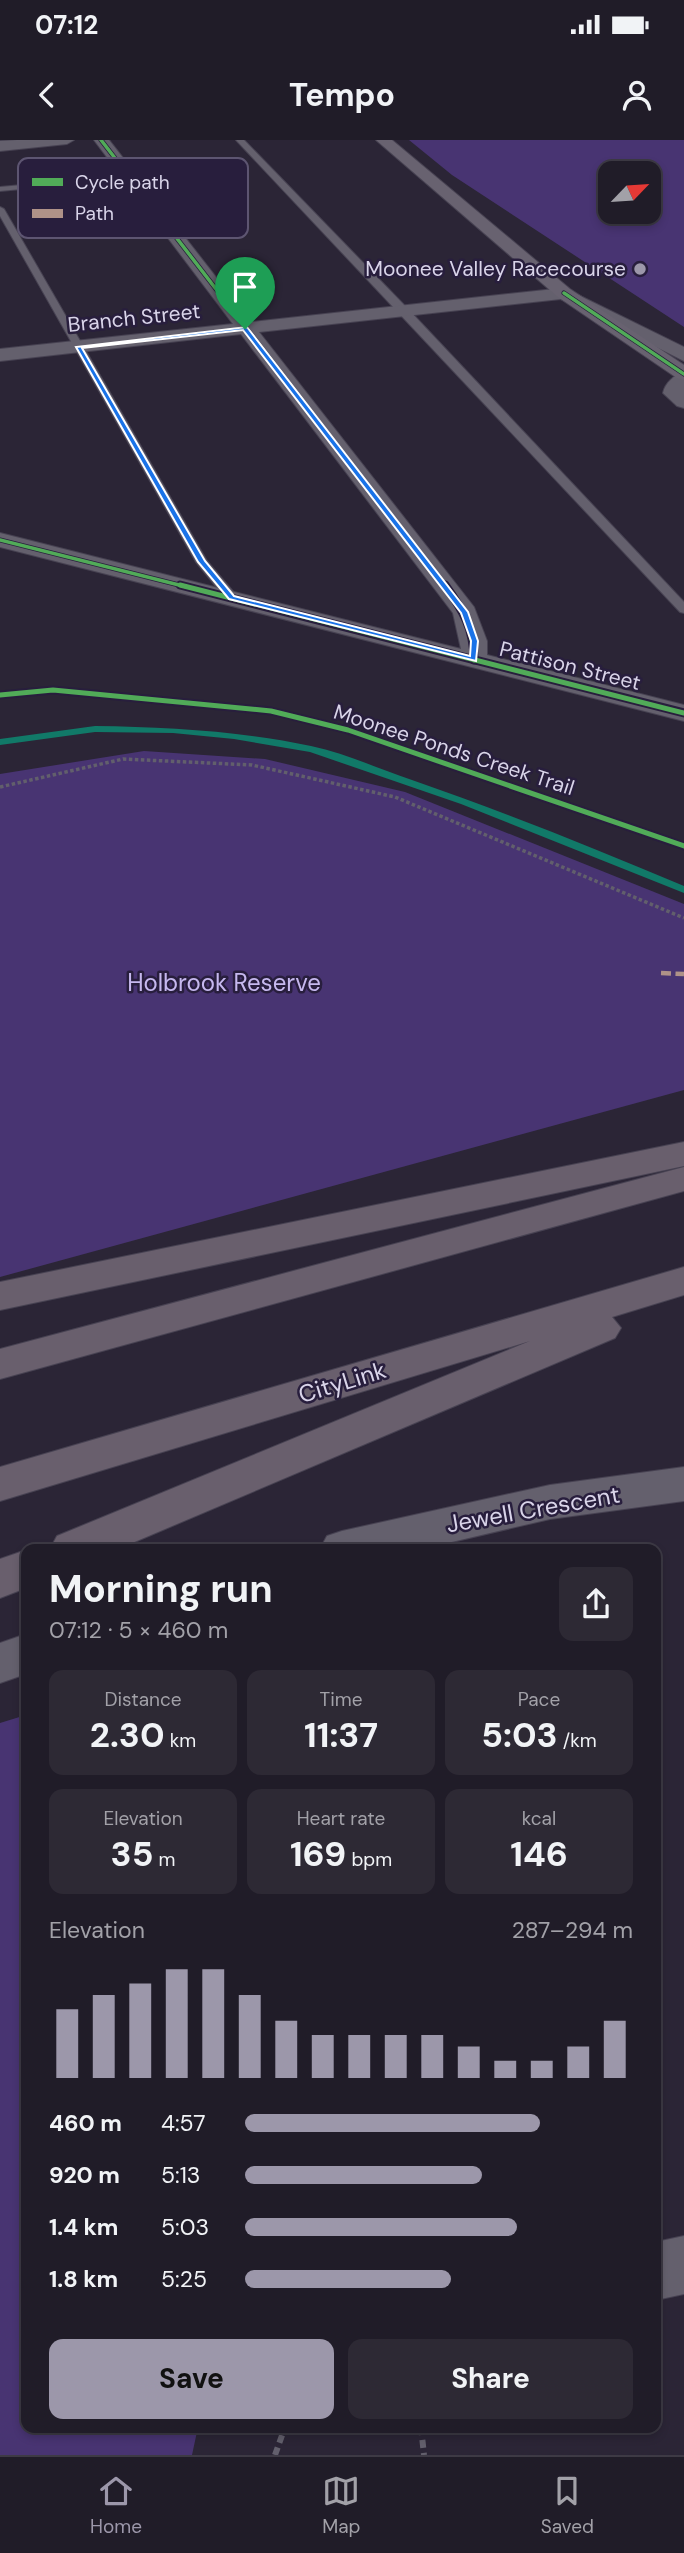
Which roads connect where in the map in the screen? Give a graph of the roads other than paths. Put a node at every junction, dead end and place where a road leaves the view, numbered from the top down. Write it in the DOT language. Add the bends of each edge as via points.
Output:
graph roads {
  1 [pos="67,140"];
  2 [pos="102,140"];
  3 [pos="240,140"];
  4 [pos="383,140"];
  5 [pos="0,146"];
  6 [pos="115,158"];
  7 [pos="18,187"];
  8 [pos="0,189"];
  9 [pos="0,209"];
  10 [pos="176,238"];
  11 [pos="564,293"];
  12 [pos="405,311"];
  13 [pos="245,329"];
  14 [pos="79,347"];
  15 [pos="0,355"];
  16 [pos="684,355"];
  17 [pos="684,376"];
  18 [pos="684,402"];
  19 [pos="0,540"];
  20 [pos="232,598"];
  21 [pos="684,609"];
  22 [pos="474,660"];
  23 [pos="684,713"];
  24 [pos="684,1154"];
  25 [pos="684,1179"];
  26 [pos="684,1281"];
  27 [pos="684,1293"];
  28 [pos="0,1296"];
  29 [pos="0,1364"];
  30 [pos="0,1484"];
  31 [pos="684,1484"];
  32 [pos="84,1544"];
  33 [pos="364,1544"];
  34 [pos="21,1570"];
  35 [pos="0,1579"];
  36 [pos="21,1656"];
  37 [pos="0,1663"];
  38 [pos="684,2265"];
  39 [pos="661,2270"];
  1 -- 5 [label="street"];
  2 -- 6 [label="street"];
  3 -- 12 [label="lane"];
  4 -- 11 [label="street"];
  7 -- 8 [label="lane"];
  9 -- 14 [label="lane"];
  10 -- 13 [label="street"];
  11 -- 12 [label="street, Branch Street"];
  11 -- 16 [label="street"];
  11 -- 17 [label="street"];
  12 -- 13 [label="street, Branch Street"];
  12 -- 21 [label="lane"];
  13 -- 14 [label="street, Branch Street"];
  13 -- 22 [label="street" via="465,612 474,641"];
  14 -- 15 [label="street, Branch Street"];
  14 -- 20 [label="lane" via="202,562"];
  17 -- 18 [label="street" via="673,393"];
  19 -- 20 [label="street, Pattison Street"];
  20 -- 22 [label="street, Pattison Street"];
  22 -- 23 [label="street, Pattison Street"];
  24 -- 28 [label="highway"];
  25 -- 29 [label="highway"];
  26 -- 30 [label="highway, CityLink"];
  27 -- 32 [label="highway"];
  31 -- 33 [label="street, Jewell Crescent" via="550,1502"];
  34 -- 35 [label="highway"];
  36 -- 37 [label="street"];
  38 -- 39 [label="street"];
}
